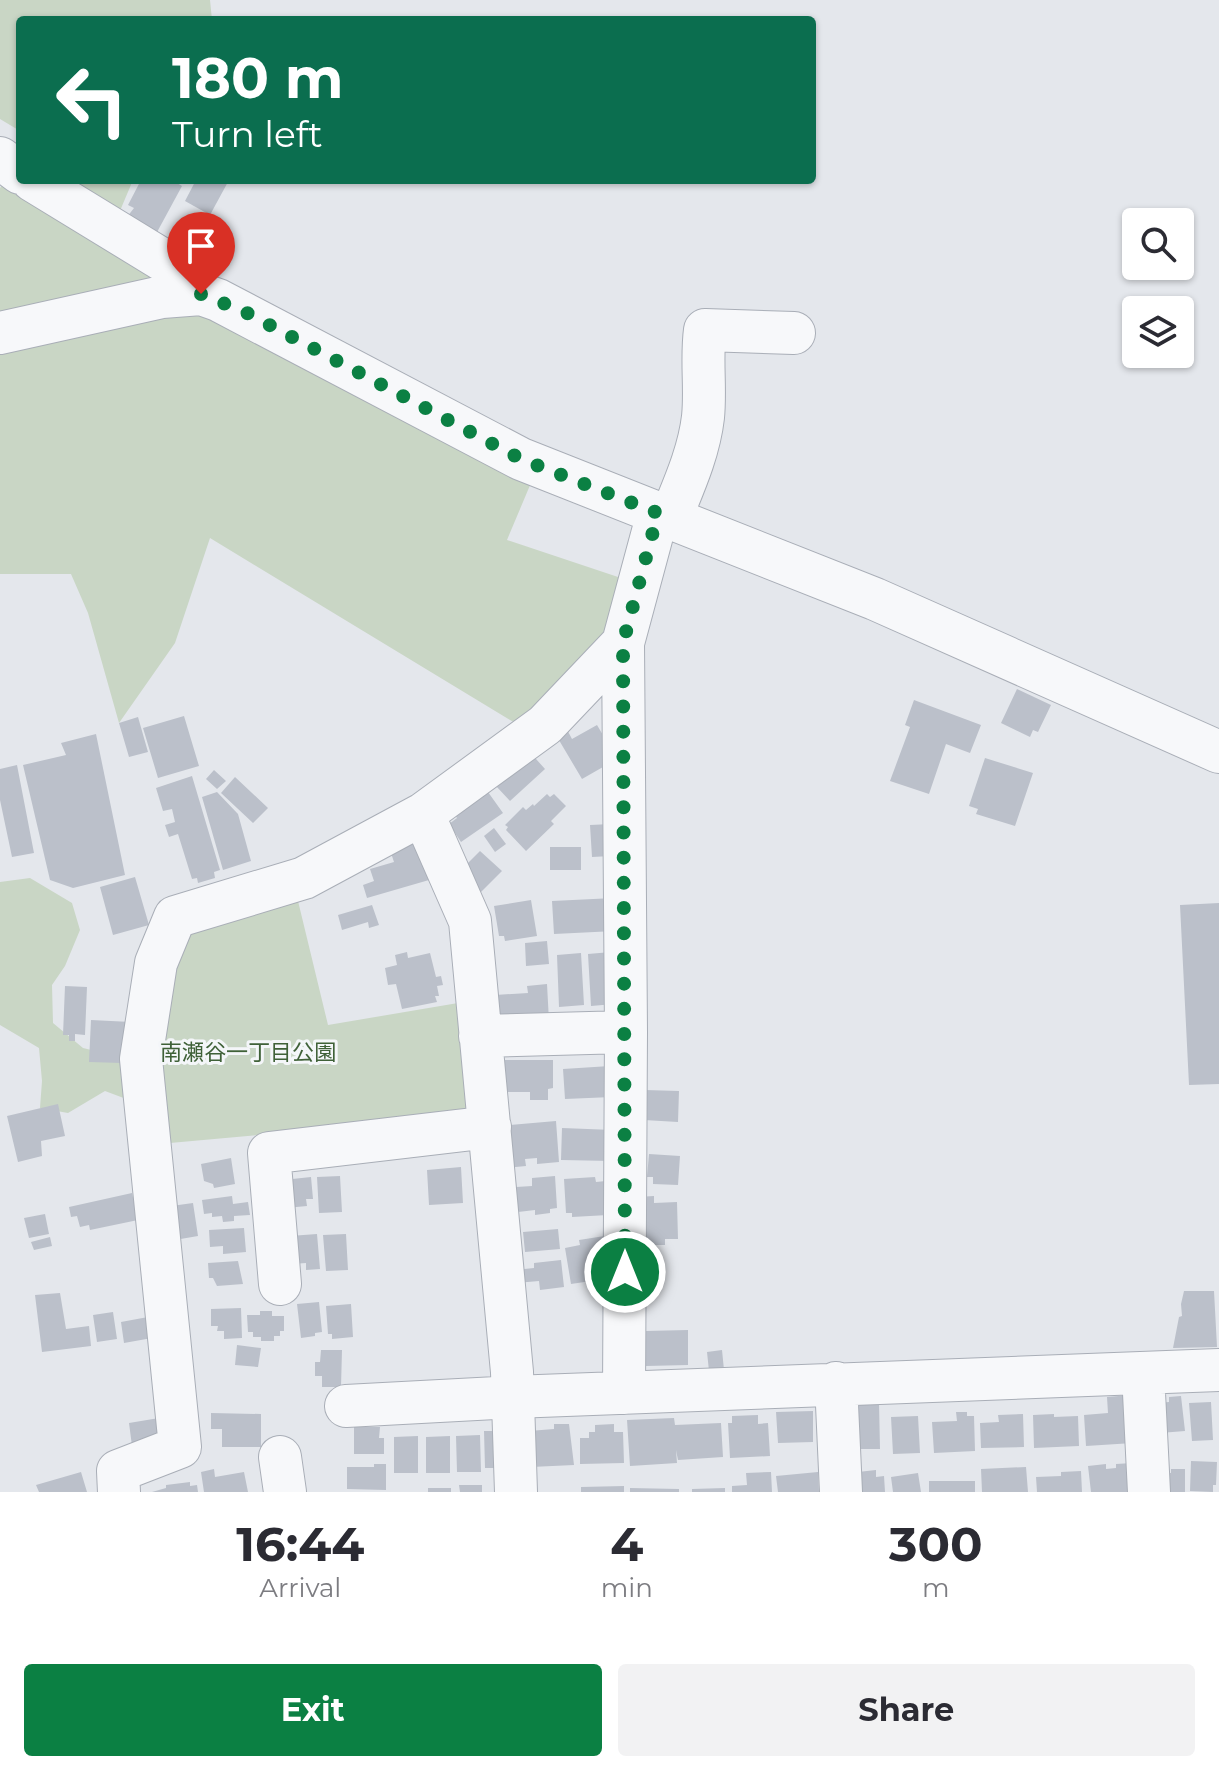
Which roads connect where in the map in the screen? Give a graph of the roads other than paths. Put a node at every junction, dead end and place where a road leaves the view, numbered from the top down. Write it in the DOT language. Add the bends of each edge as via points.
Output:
graph roads {
  1 [pos="39,184"];
  2 [pos="201,294"];
  3 [pos="0,333"];
  4 [pos="794,333"];
  5 [pos="665,515"];
  6 [pos="623,643"];
  7 [pos="1219,752"];
  8 [pos="423,814"];
  9 [pos="626,1032"];
  10 [pos="480,1036"];
  11 [pos="490,1127"];
  12 [pos="280,1284"];
  13 [pos="1219,1370"];
  14 [pos="1143,1373"];
  15 [pos="836,1383"];
  16 [pos="624,1393"];
  17 [pos="513,1397"];
  18 [pos="346,1406"];
  19 [pos="119,1492"];
  20 [pos="516,1492"];
  21 [pos="841,1492"];
  22 [pos="1149,1492"];
  1 -- 2 [label="street" via="189,276"];
  2 -- 3 [label="street" via="154,299"];
  2 -- 5 [label="street" via="247,313 521,459"];
  4 -- 5 [label="street" via="705,330 697,448"];
  5 -- 6 [label="street"];
  5 -- 7 [label="street" via="875,599"];
  6 -- 8 [label="street" via="545,725"];
  6 -- 9 [label="street"];
  8 -- 10 [label="street" via="470,921"];
  8 -- 19 [label="street" via="304,878 175,917 156,963 141,1059 180,1447 118,1471"];
  9 -- 10 [label="street"];
  9 -- 16 [label="street"];
  10 -- 11 [label="street"];
  11 -- 12 [label="street" via="269,1153"];
  11 -- 17 [label="street"];
  13 -- 14 [label="street"];
  14 -- 15 [label="street"];
  14 -- 22 [label="street"];
  15 -- 16 [label="street"];
  15 -- 21 [label="street"];
  16 -- 17 [label="street"];
  17 -- 18 [label="street"];
  17 -- 20 [label="street"];
}
